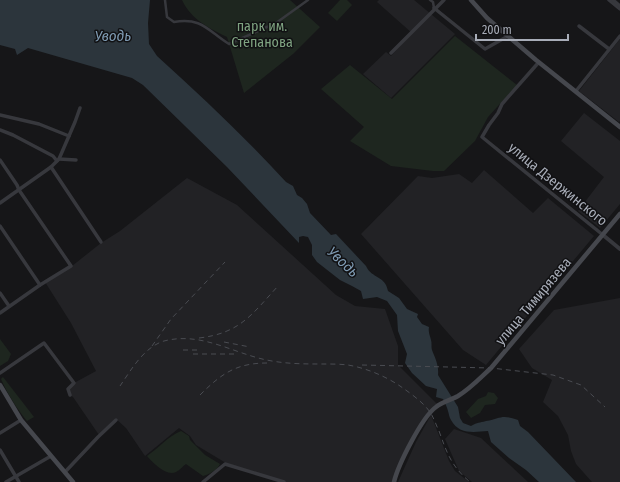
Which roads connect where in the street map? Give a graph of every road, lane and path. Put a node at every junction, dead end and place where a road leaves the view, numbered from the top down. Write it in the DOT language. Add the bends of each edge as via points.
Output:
graph roads {
  1 [pos="165,0"];
  2 [pos="308,0"];
  3 [pos="430,0"];
  4 [pos="444,0"];
  5 [pos="471,0"];
  6 [pos="609,0"];
  7 [pos="613,0"];
  8 [pos="620,6"];
  9 [pos="434,8"];
  10 [pos="620,9"];
  11 [pos="579,26"];
  12 [pos="508,36"];
  13 [pos="620,36"];
  14 [pos="609,50"];
  15 [pos="391,53"];
  16 [pos="539,62"];
  17 [pos="576,91"];
  18 [pos="80,108"];
  19 [pos="0,115"];
  20 [pos="620,127"];
  21 [pos="0,130"];
  22 [pos="69,136"];
  23 [pos="0,160"];
  24 [pos="58,160"];
  25 [pos="76,160"];
  26 [pos="51,167"];
  27 [pos="19,190"];
  28 [pos="0,203"];
  29 [pos="620,214"];
  30 [pos="0,226"];
  31 [pos="602,235"];
  32 [pos="101,242"];
  33 [pos="620,249"];
  34 [pos="40,285"];
  35 [pos="0,293"];
  36 [pos="9,306"];
  37 [pos="0,313"];
  38 [pos="0,373"];
  39 [pos="0,385"];
  40 [pos="70,395"];
  41 [pos="21,420"];
  42 [pos="116,420"];
  43 [pos="0,433"];
  44 [pos="0,450"];
  45 [pos="51,456"];
  46 [pos="65,472"];
  47 [pos="16,477"];
  48 [pos="269,478"];
  49 [pos="6,482"];
  50 [pos="19,482"];
  51 [pos="73,482"];
  52 [pos="203,482"];
  53 [pos="265,482"];
  54 [pos="284,482"];
  55 [pos="394,482"];
  1 -- 2 [label="street" via="167,17 174,22 197,22 229,44 276,23"];
  3 -- 9 [label="street"];
  4 -- 9 [label="street"];
  5 -- 12 [label="main road"];
  6 -- 10 [label="street"];
  7 -- 8 [label="street"];
  9 -- 12 [label="street" via="485,49"];
  9 -- 15 [label="street"];
  11 -- 14 [label="street"];
  12 -- 16 [label="main road"];
  13 -- 14 [label="street"];
  14 -- 17 [label="street"];
  16 -- 17 [label="main road"];
  16 -- 31 [label="street, улица Дзержинского" via="502,104 482,137"];
  17 -- 20 [label="main road"];
  18 -- 22 [label="street"];
  19 -- 22 [label="street" via="39,124"];
  21 -- 24 [label="street"];
  22 -- 24 [label="street"];
  23 -- 27 [label="street"];
  24 -- 25 [label="street"];
  24 -- 26 [label="street"];
  26 -- 27 [label="street"];
  26 -- 32 [label="street"];
  27 -- 28 [label="street"];
  27 -- 34 [label="street" via="71,266"];
  29 -- 31 [label="main road, улица Тимирязева"];
  30 -- 34 [label="street"];
  31 -- 33 [label="street, улица Дзержинского"];
  31 -- 55 [label="main road, улица Тимирязева" via="501,357 472,387 430,412 420,427"];
  34 -- 36 [label="street"];
  35 -- 36 [label="street"];
  36 -- 37 [label="street"];
  38 -- 40 [label="street" via="44,343 74,383 68,389"];
  39 -- 41 [label="main road"];
  41 -- 43 [label="street"];
  41 -- 45 [label="main road"];
  42 -- 46 [label="street"];
  44 -- 47 [label="street"];
  45 -- 46 [label="main road"];
  45 -- 47 [label="street"];
  46 -- 51 [label="main road"];
  47 -- 49 [label="street"];
  47 -- 50 [label="street"];
  48 -- 52 [label="street" via="225,464"];
  48 -- 53 [label="street"];
  48 -- 54 [label="street"];
}
